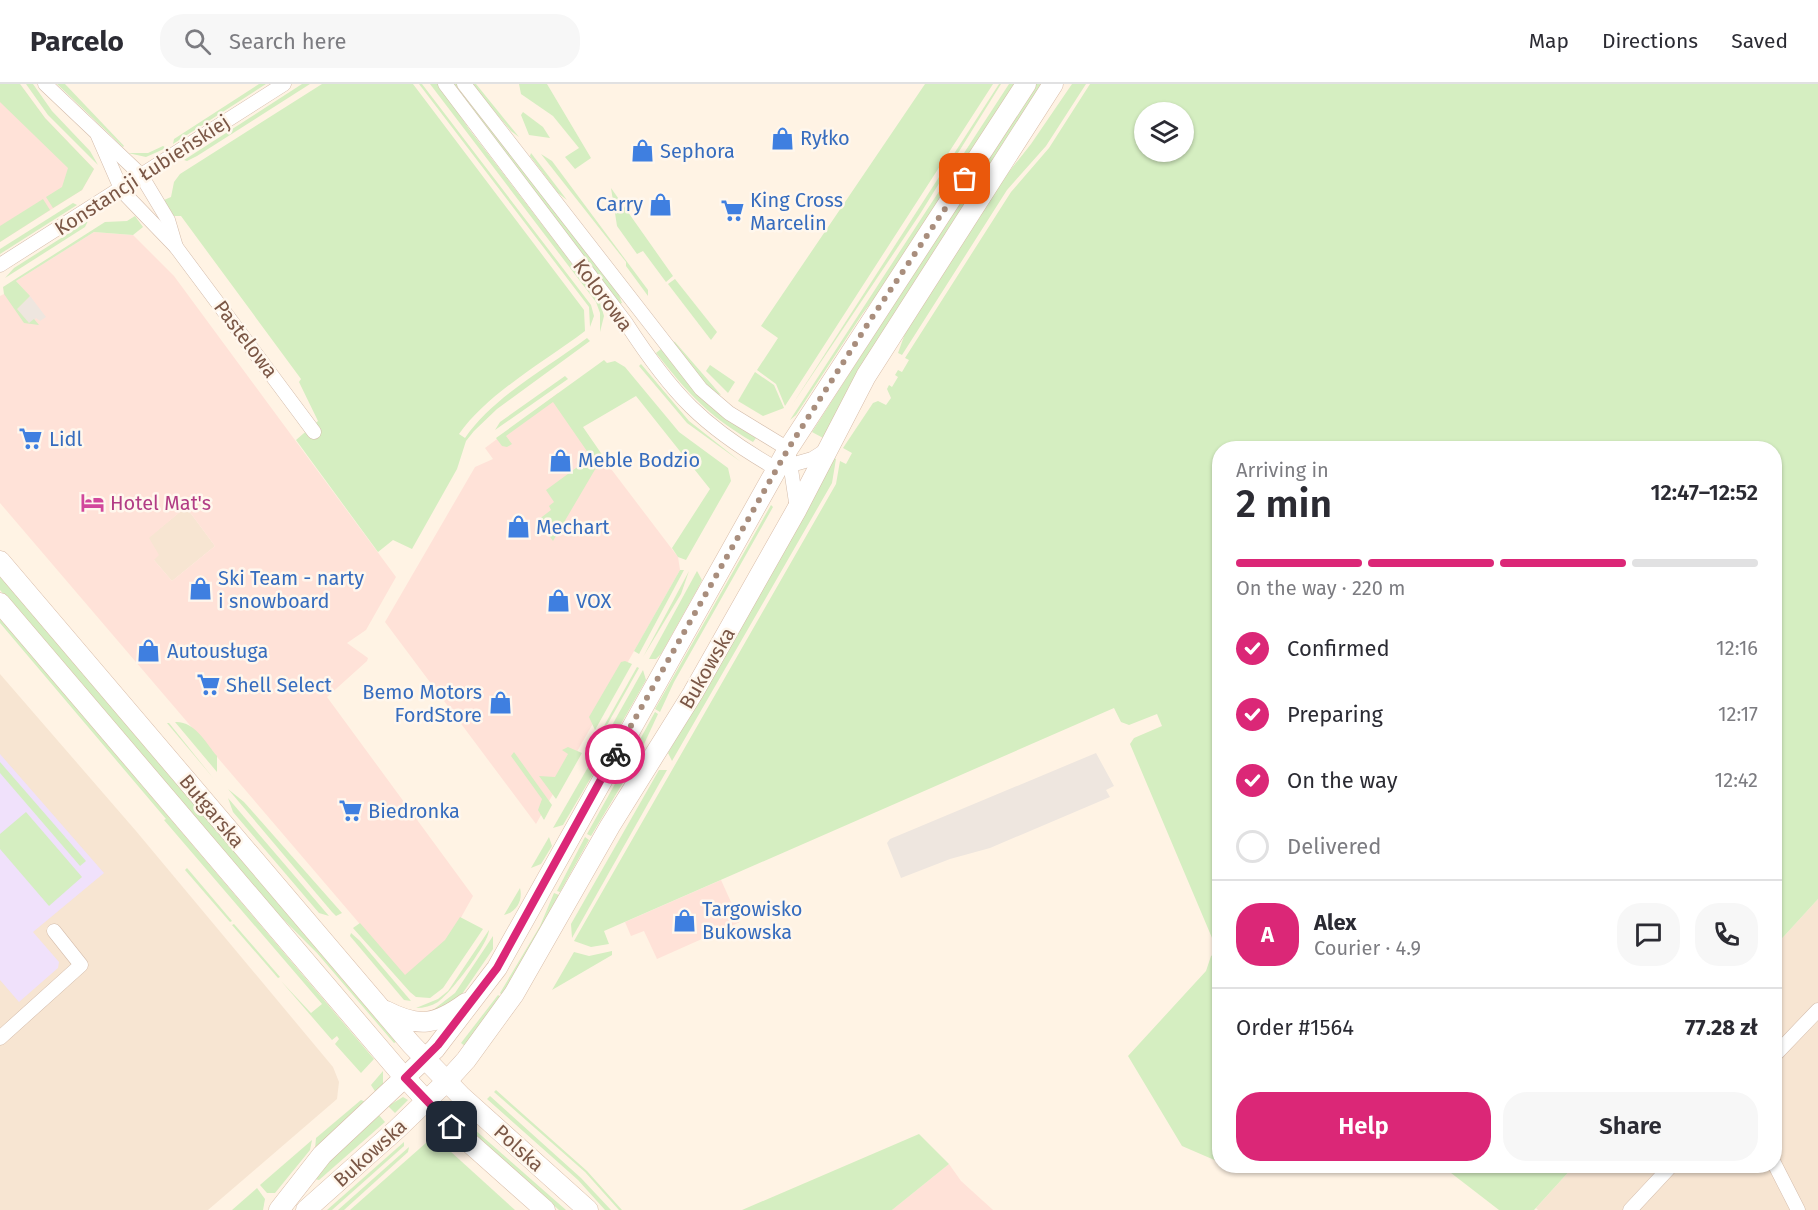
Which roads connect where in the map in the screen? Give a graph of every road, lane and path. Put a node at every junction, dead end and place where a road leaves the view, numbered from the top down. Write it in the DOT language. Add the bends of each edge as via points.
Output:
graph roads {
  1 [pos="45,84"];
  2 [pos="285,84"];
  3 [pos="445,84"];
  4 [pos="464,84"];
  5 [pos="1026,84"];
  6 [pos="1053,84"];
  7 [pos="98,136"];
  8 [pos="141,175"];
  9 [pos="120,189"];
  10 [pos="176,247"];
  11 [pos="0,265"];
  12 [pos="314,432"];
  13 [pos="829,448"];
  14 [pos="785,461"];
  15 [pos="797,509"];
  16 [pos="0,561"];
  17 [pos="0,603"];
  18 [pos="54,931"];
  19 [pos="480,992"];
  20 [pos="378,1007"];
  21 [pos="1818,1010"];
  22 [pos="0,1038"];
  23 [pos="1782,1048"];
  24 [pos="425,1059"];
  25 [pos="405,1078"];
  26 [pos="447,1081"];
  27 [pos="426,1101"];
  28 [pos="1665,1173"];
  29 [pos="1779,1173"];
  30 [pos="1638,1207"];
  31 [pos="279,1210"];
  32 [pos="306,1210"];
  33 [pos="545,1210"];
  34 [pos="588,1210"];
  35 [pos="1798,1210"];
  1 -- 7 [label="street, Pastelowa"];
  2 -- 8 [label="street, Konstancji Łubieńskiej"];
  3 -- 14 [label="street, Kolorowa" via="674,391 713,429"];
  4 -- 14 [label="street, Kolorowa" via="701,388"];
  5 -- 14 [label="main road, Bukowska"];
  6 -- 13 [label="main road, Bukowska" via="866,376"];
  7 -- 8 [label="street, Pastelowa"];
  7 -- 9 [label="street, Pastelowa"];
  8 -- 9 [label="street, Konstancji Łubieńskiej"];
  8 -- 10 [label="street, Pastelowa" via="168,220"];
  9 -- 10 [label="street, Pastelowa"];
  9 -- 11 [label="street, Konstancji Łubieńskiej"];
  10 -- 12 [label="street, Pastelowa"];
  13 -- 14 [label="street" via="812,459"];
  13 -- 15 [label="main road, Bukowska"];
  14 -- 15 [label="street"];
  14 -- 19 [label="main road, Bukowska" via="558,856 517,935"];
  15 -- 26 [label="main road, Bukowska" via="514,994"];
  16 -- 20 [label="main road, Bułgarska"];
  17 -- 25 [label="main road, Bułgarska"];
  18 -- 22 [label="street" via="81,965"];
  19 -- 20 [label="main road" via="453,1013 423,1023 404,1020"];
  19 -- 24 [label="main road, Bukowska"];
  20 -- 24 [label="main road, Bułgarska"];
  21 -- 23 [label="street"];
  24 -- 25 [label="main road, Bukowska"];
  24 -- 26 [label="main road, Polska"];
  25 -- 27 [label="main road, Polska"];
  25 -- 31 [label="main road, Bukowska" via="322,1155"];
  26 -- 27 [label="main road, Bukowska"];
  26 -- 34 [label="main road, Polska"];
  27 -- 32 [label="main road, Bukowska"];
  27 -- 33 [label="main road, Polska"];
  28 -- 30 [label="street"];
  29 -- 35 [label="street"];
}
